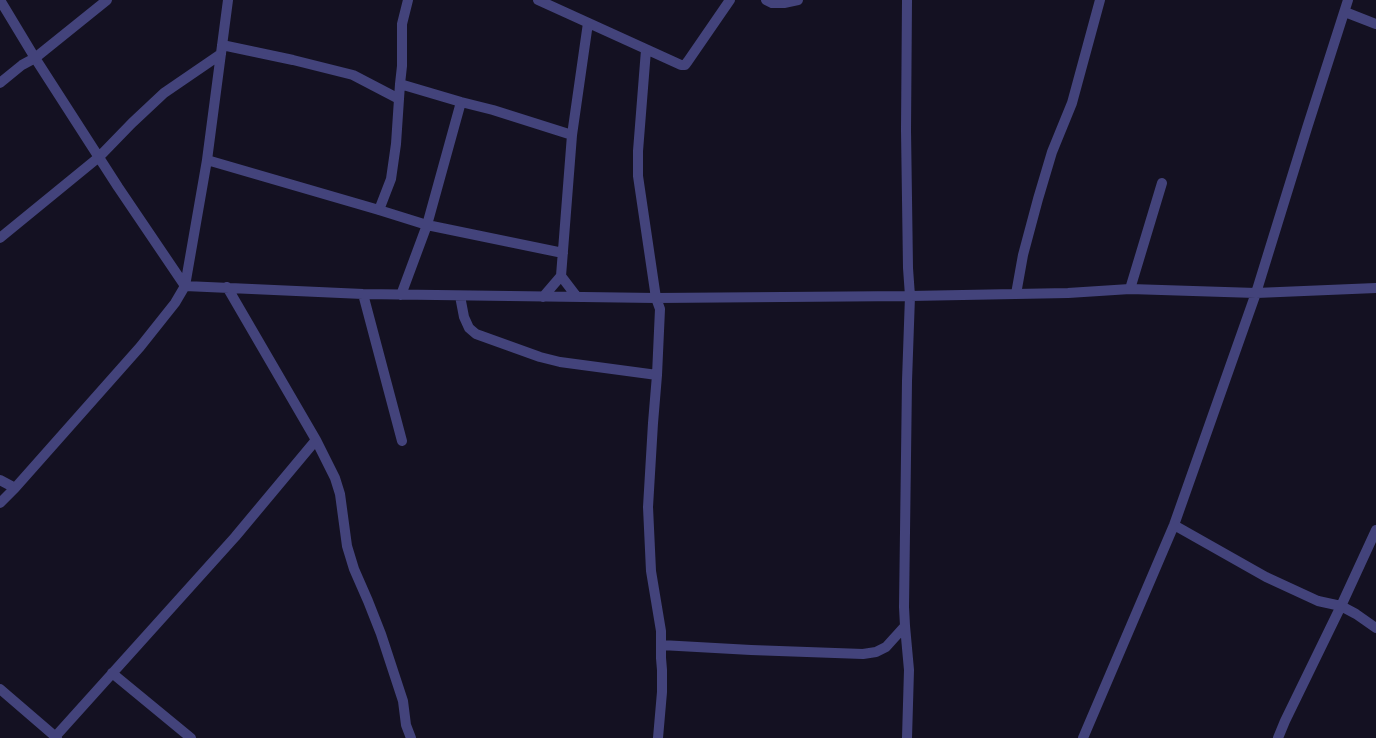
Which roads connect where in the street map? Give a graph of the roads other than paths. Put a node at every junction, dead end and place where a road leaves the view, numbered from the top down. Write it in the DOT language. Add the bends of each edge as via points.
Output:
graph roads {
  1 [pos="0,0"];
  2 [pos="107,0"];
  3 [pos="408,0"];
  4 [pos="538,0"];
  5 [pos="730,0"];
  6 [pos="766,0"];
  7 [pos="798,0"];
  8 [pos="907,0"];
  9 [pos="1100,0"];
  10 [pos="1348,0"];
  11 [pos="228,1"];
  12 [pos="1345,12"];
  13 [pos="588,23"];
  14 [pos="1376,24"];
  15 [pos="222,50"];
  16 [pos="646,50"];
  17 [pos="34,58"];
  18 [pos="0,83"];
  19 [pos="400,84"];
  20 [pos="399,99"];
  21 [pos="461,102"];
  22 [pos="572,134"];
  23 [pos="99,157"];
  24 [pos="207,160"];
  25 [pos="1162,183"];
  26 [pos="380,210"];
  27 [pos="427,225"];
  28 [pos="0,238"];
  29 [pos="563,253"];
  30 [pos="561,276"];
  31 [pos="185,286"];
  32 [pos="227,288"];
  33 [pos="1376,288"];
  34 [pos="1130,289"];
  35 [pos="1256,293"];
  36 [pos="363,294"];
  37 [pos="1016,294"];
  38 [pos="401,295"];
  39 [pos="460,296"];
  40 [pos="910,296"];
  41 [pos="544,297"];
  42 [pos="577,297"];
  43 [pos="656,298"];
  44 [pos="657,375"];
  45 [pos="316,440"];
  46 [pos="402,441"];
  47 [pos="0,480"];
  48 [pos="15,488"];
  49 [pos="0,503"];
  50 [pos="1174,525"];
  51 [pos="1376,530"];
  52 [pos="1341,606"];
  53 [pos="905,626"];
  54 [pos="1376,628"];
  55 [pos="660,645"];
  56 [pos="112,673"];
  57 [pos="0,689"];
  58 [pos="55,738"];
  59 [pos="191,738"];
  60 [pos="411,738"];
  61 [pos="658,738"];
  62 [pos="907,738"];
  63 [pos="1083,738"];
  64 [pos="1278,738"];
  1 -- 17 [label="street"];
  2 -- 17 [label="street"];
  3 -- 19 [label="street" via="402,24"];
  4 -- 13 [label="street"];
  5 -- 16 [label="street" via="685,65"];
  6 -- 7 [label="street" via="772,3"];
  8 -- 40 [label="street" via="906,130"];
  9 -- 37 [label="street" via="1072,103 1052,152 1038,199"];
  10 -- 12 [label="street"];
  11 -- 15 [label="street"];
  12 -- 14 [label="street"];
  12 -- 35 [label="street"];
  13 -- 16 [label="street"];
  13 -- 22 [label="street"];
  15 -- 20 [label="street" via="293,60 353,75"];
  15 -- 23 [label="street" via="164,93"];
  15 -- 24 [label="street"];
  16 -- 43 [label="street" via="638,176"];
  17 -- 18 [label="street"];
  17 -- 23 [label="street"];
  19 -- 20 [label="street"];
  19 -- 21 [label="street"];
  20 -- 26 [label="street" via="391,179"];
  21 -- 22 [label="street"];
  21 -- 27 [label="street"];
  22 -- 29 [label="street"];
  23 -- 28 [label="street"];
  23 -- 31 [label="street"];
  24 -- 26 [label="street"];
  24 -- 31 [label="street"];
  25 -- 34 [label="street"];
  26 -- 27 [label="street"];
  27 -- 29 [label="street"];
  27 -- 38 [label="street"];
  29 -- 30 [label="street"];
  30 -- 41 [label="street"];
  30 -- 42 [label="street"];
  31 -- 32 [label="street"];
  31 -- 48 [label="street" via="175,303 140,347"];
  32 -- 36 [label="street"];
  32 -- 45 [label="street"];
  33 -- 35 [label="street"];
  34 -- 35 [label="street"];
  34 -- 37 [label="street"];
  35 -- 50 [label="street"];
  36 -- 38 [label="street"];
  36 -- 46 [label="street"];
  37 -- 40 [label="street"];
  38 -- 39 [label="street"];
  39 -- 41 [label="street"];
  39 -- 44 [label="street" via="464,317 469,328 476,334 560,362"];
  40 -- 43 [label="street"];
  40 -- 53 [label="street"];
  41 -- 42 [label="street"];
  42 -- 43 [label="street"];
  43 -- 44 [label="street" via="660,309"];
  44 -- 55 [label="street" via="648,507 651,571 661,631"];
  45 -- 56 [label="street" via="235,537"];
  45 -- 60 [label="street" via="335,478 340,494 347,546 381,634"];
  47 -- 48 [label="street"];
  48 -- 49 [label="street"];
  50 -- 52 [label="street" via="1266,577 1318,601"];
  50 -- 63 [label="street"];
  51 -- 52 [label="street"];
  52 -- 54 [label="street"];
  52 -- 64 [label="street"];
  53 -- 55 [label="street" via="886,647 863,654"];
  53 -- 62 [label="street" via="909,670"];
  55 -- 61 [label="street" via="662,692"];
  56 -- 58 [label="street"];
  56 -- 59 [label="street"];
  57 -- 58 [label="street"];
}
